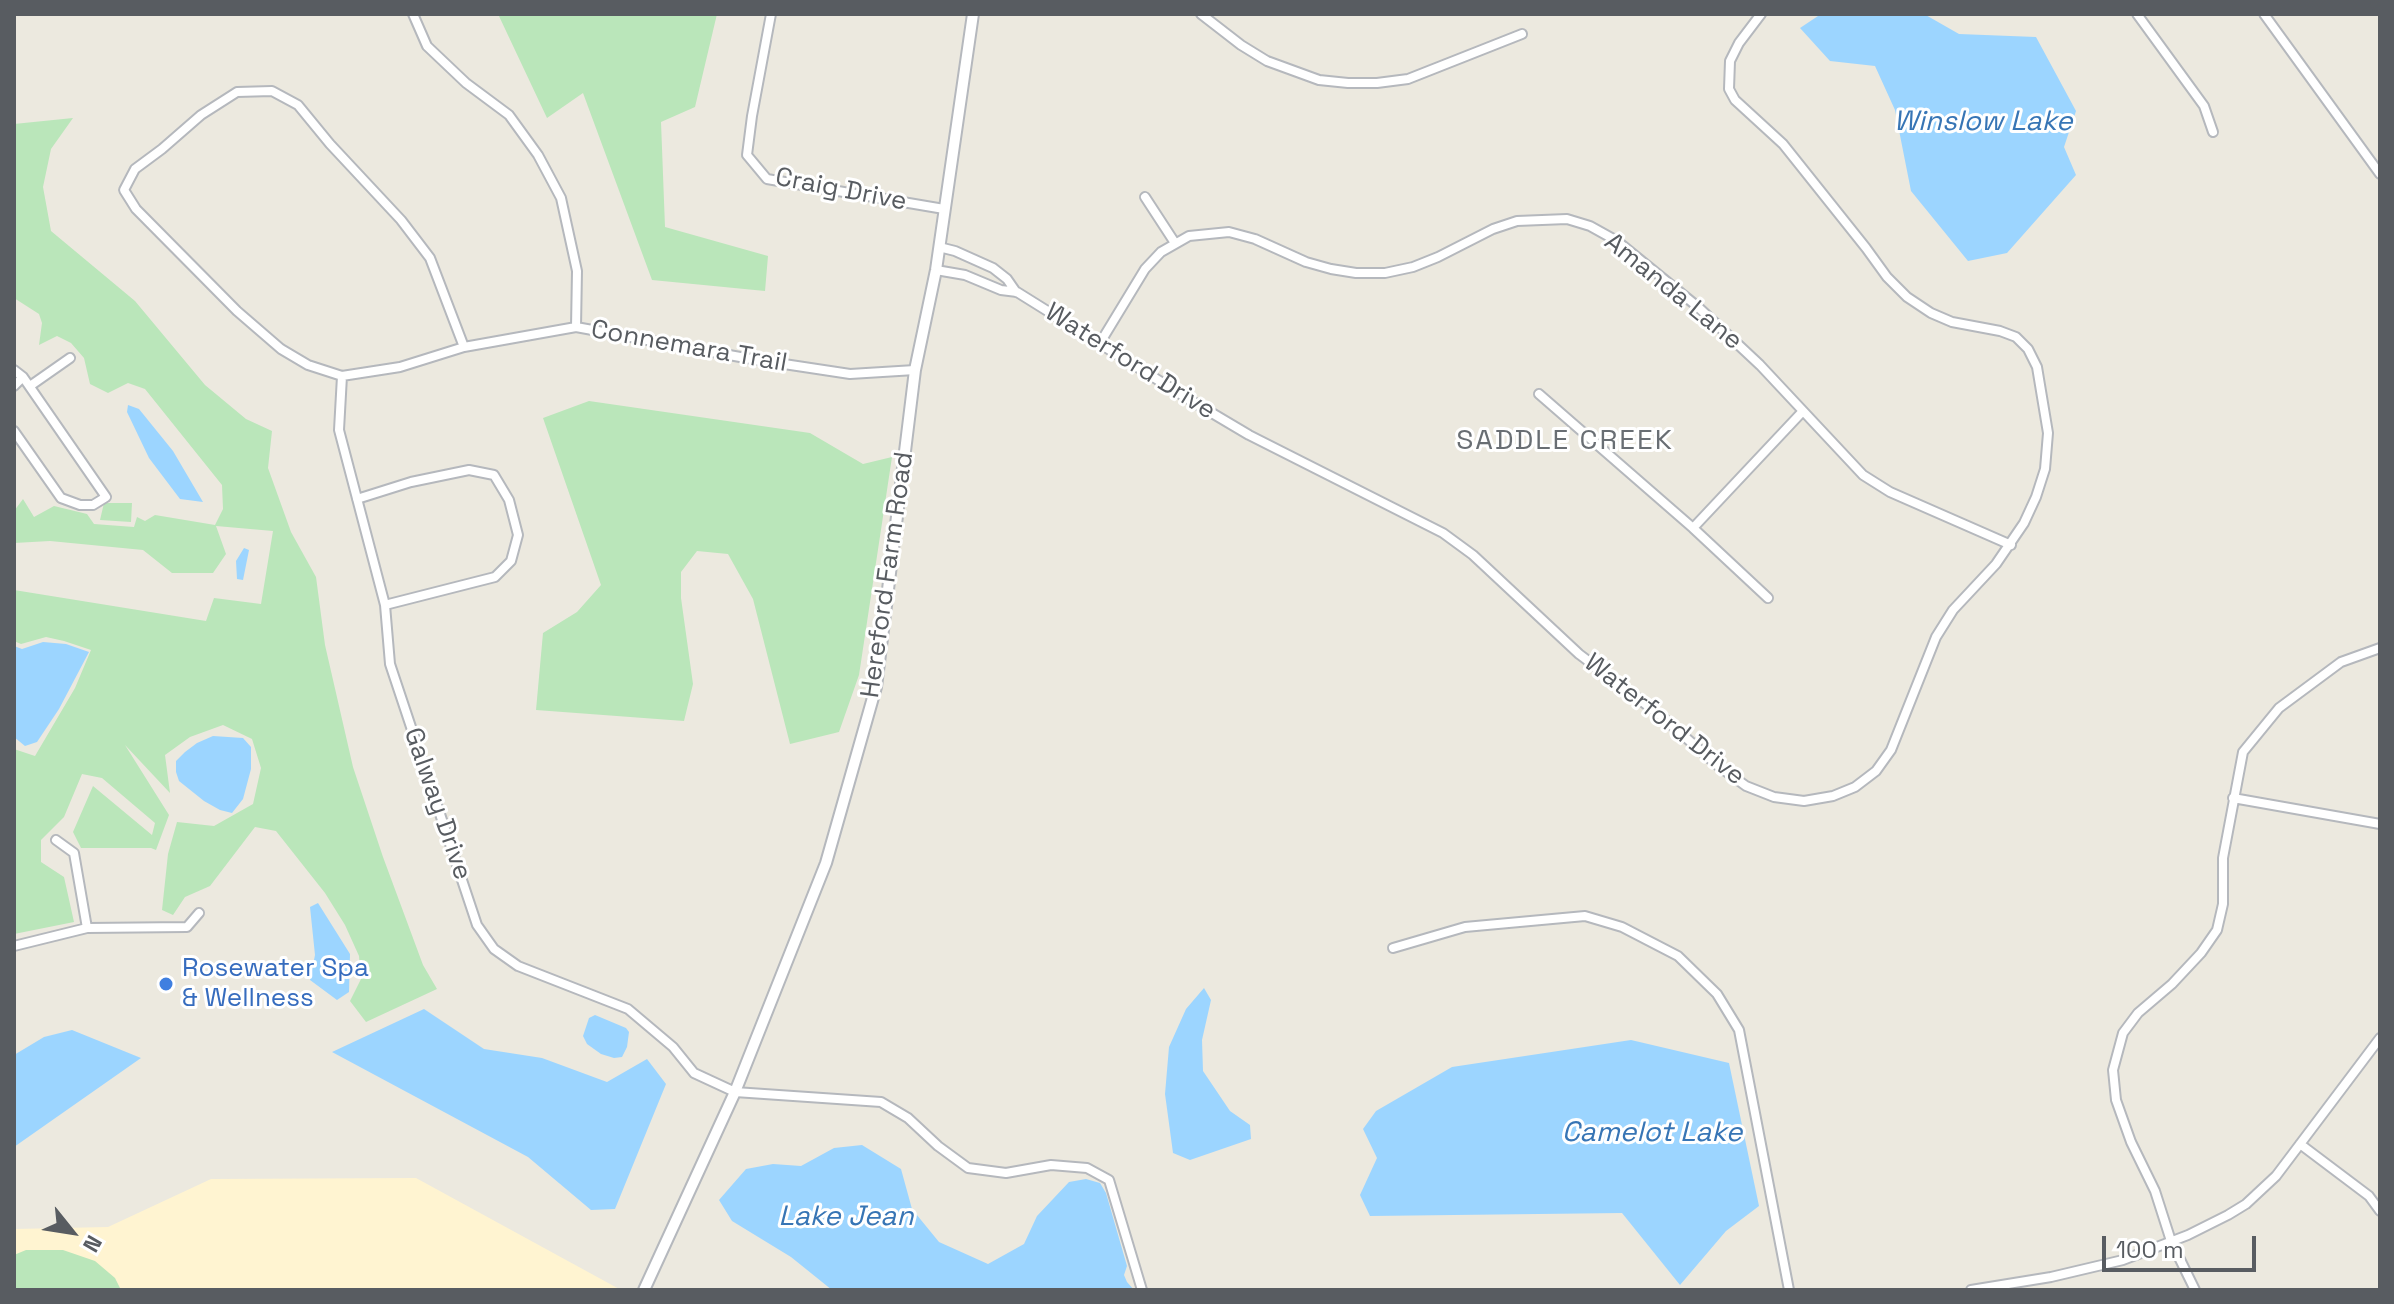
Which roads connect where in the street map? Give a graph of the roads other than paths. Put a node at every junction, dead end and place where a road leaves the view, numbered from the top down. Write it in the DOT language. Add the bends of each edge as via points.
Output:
graph roads {
  1 [pos="413,14"];
  2 [pos="771,14"];
  3 [pos="973,14"];
  4 [pos="1201,14"];
  5 [pos="1761,14"];
  6 [pos="2137,14"];
  7 [pos="2264,14"];
  8 [pos="1522,34"];
  9 [pos="2213,132"];
  10 [pos="2380,174"];
  11 [pos="1145,197"];
  12 [pos="944,209"];
  13 [pos="1175,243"];
  14 [pos="939,247"];
  15 [pos="993,268"];
  16 [pos="936,270"];
  17 [pos="985,282"];
  18 [pos="1017,292"];
  19 [pos="576,327"];
  20 [pos="1100,343"];
  21 [pos="464,347"];
  22 [pos="70,358"];
  23 [pos="14,370"];
  24 [pos="915,370"];
  25 [pos="342,376"];
  26 [pos="23,377"];
  27 [pos="14,386"];
  28 [pos="30,386"];
  29 [pos="1539,394"];
  30 [pos="1803,411"];
  31 [pos="14,431"];
  32 [pos="357,499"];
  33 [pos="1693,528"];
  34 [pos="2011,545"];
  35 [pos="1768,598"];
  36 [pos="385,605"];
  37 [pos="2380,648"];
  38 [pos="2233,798"];
  39 [pos="2380,824"];
  40 [pos="56,840"];
  41 [pos="199,913"];
  42 [pos="87,928"];
  43 [pos="14,946"];
  44 [pos="1393,948"];
  45 [pos="2380,1038"];
  46 [pos="735,1092"];
  47 [pos="2300,1144"];
  48 [pos="2380,1211"];
  49 [pos="2171,1241"];
  50 [pos="1986,1289"];
  51 [pos="644,1290"];
  52 [pos="1142,1290"];
  53 [pos="1789,1290"];
  54 [pos="1971,1290"];
  55 [pos="2195,1290"];
  1 -- 19 [label="street" via="427,46 509,115 561,198 577,271"];
  2 -- 12 [label="street, Craig Drive" via="747,155 767,179"];
  3 -- 12 [label="street, Hereford Farm Road"];
  4 -- 8 [label="street" via="1267,61 1319,80 1348,83 1408,79"];
  5 -- 34 [label="street, Waterford Drive" via="1730,61 1729,89 1735,100 1783,144 1907,297 1952,322 2016,337 2037,367 2048,433 2045,469"];
  6 -- 9 [label="street" via="2204,106"];
  7 -- 10 [label="street"];
  11 -- 13 [label="street"];
  12 -- 14 [label="street, Hereford Farm Road"];
  13 -- 20 [label="street, Amanda Lane" via="1145,269"];
  13 -- 30 [label="street, Amanda Lane" via="1189,236 1229,232 1331,269 1385,273 1413,267 1517,221 1567,219 1590,226 1641,259 1760,365"];
  14 -- 15 [label="street, Waterford Drive"];
  14 -- 16 [label="street, Hereford Farm Road"];
  15 -- 17 [label="street"];
  15 -- 18 [label="street, Waterford Drive"];
  16 -- 17 [label="street, Waterford Drive"];
  16 -- 24 [label="street, Hereford Farm Road"];
  17 -- 18 [label="street, Waterford Drive"];
  18 -- 20 [label="street, Waterford Drive"];
  19 -- 21 [label="street, Connemara Trail"];
  19 -- 24 [label="street, Connemara Trail" via="850,374"];
  20 -- 34 [label="street, Waterford Drive" via="1249,435 1443,533 1579,654 1736,779 1774,797 1804,801 1833,796 1876,771 1906,719 1936,637"];
  21 -- 25 [label="street, Connemara Trail" via="400,367"];
  21 -- 25 [label="street, Connemara Trail" via="430,258 401,220 298,105 272,91 237,92 135,169 124,190 136,209 281,349"];
  22 -- 28 [label="street"];
  23 -- 26 [label="street"];
  24 -- 46 [label="street, Hereford Farm Road" via="876,687 826,863"];
  25 -- 32 [label="street, Galway Drive" via="339,430"];
  26 -- 27 [label="street"];
  26 -- 28 [label="street"];
  28 -- 31 [label="street" via="106,497 93,505 61,498"];
  29 -- 33 [label="street"];
  30 -- 33 [label="street"];
  30 -- 34 [label="street, Amanda Lane" via="1863,475"];
  32 -- 36 [label="street, Galway Drive"];
  32 -- 36 [label="street" via="469,470 494,475 509,500 518,535 511,561 495,577"];
  33 -- 35 [label="street"];
  36 -- 46 [label="street, Galway Drive" via="390,664 477,925 494,949 518,966 628,1009 673,1047 694,1073"];
  37 -- 38 [label="street" via="2341,662 2279,708 2243,752"];
  38 -- 39 [label="street"];
  38 -- 49 [label="street" via="2217,930 2123,1033 2113,1070 2116,1100"];
  40 -- 42 [label="street" via="74,853"];
  41 -- 42 [label="street" via="187,927"];
  42 -- 43 [label="street"];
  44 -- 53 [label="street" via="1465,927 1585,916 1622,927 1678,956 1717,994 1739,1030"];
  45 -- 47 [label="street"];
  46 -- 51 [label="street, Hereford Farm Road"];
  46 -- 52 [label="street" via="881,1102 968,1168 1006,1173 1051,1165 1087,1168 1109,1180"];
  47 -- 48 [label="street" via="2369,1196"];
  47 -- 49 [label="street" via="2246,1204"];
  49 -- 50 [label="street" via="2123,1260"];
  49 -- 55 [label="street"];
  50 -- 54 [label="street"];
}
